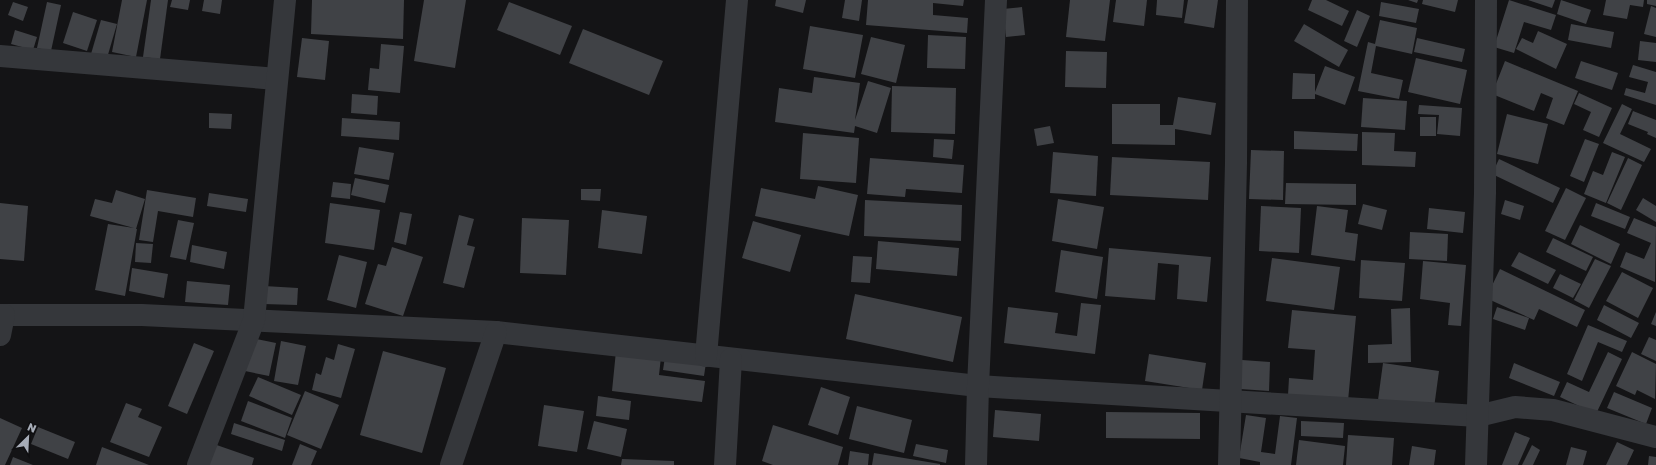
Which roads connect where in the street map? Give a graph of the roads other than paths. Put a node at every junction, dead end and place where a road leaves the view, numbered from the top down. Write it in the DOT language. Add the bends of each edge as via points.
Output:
graph roads {
  1 [pos="285,0"];
  2 [pos="737,0"];
  3 [pos="996,0"];
  4 [pos="1237,0"];
  5 [pos="1486,0"];
  6 [pos="0,56"];
  7 [pos="277,80"];
  8 [pos="254,320"];
  9 [pos="1,322"];
  10 [pos="496,332"];
  11 [pos="706,356"];
  12 [pos="732,359"];
  13 [pos="978,386"];
  14 [pos="1230,401"];
  15 [pos="1478,416"];
  16 [pos="1656,436"];
  17 [pos="198,465"];
  18 [pos="451,465"];
  19 [pos="725,465"];
  20 [pos="976,465"];
  21 [pos="1229,465"];
  22 [pos="1476,465"];
  1 -- 7 [label="street"];
  2 -- 11 [label="street"];
  3 -- 13 [label="street"];
  4 -- 14 [label="street"];
  5 -- 15 [label="street" via="1485,193"];
  6 -- 7 [label="street"];
  7 -- 8 [label="street"];
  8 -- 9 [label="street" via="142,315"];
  8 -- 10 [label="street"];
  8 -- 17 [label="street"];
  10 -- 11 [label="street"];
  10 -- 18 [label="street"];
  11 -- 12 [label="street"];
  12 -- 13 [label="street"];
  12 -- 19 [label="street"];
  13 -- 14 [label="street"];
  13 -- 20 [label="street"];
  14 -- 15 [label="street"];
  14 -- 21 [label="street"];
  15 -- 16 [label="street" via="1515,407 1553,410"];
  15 -- 22 [label="street"];
}
